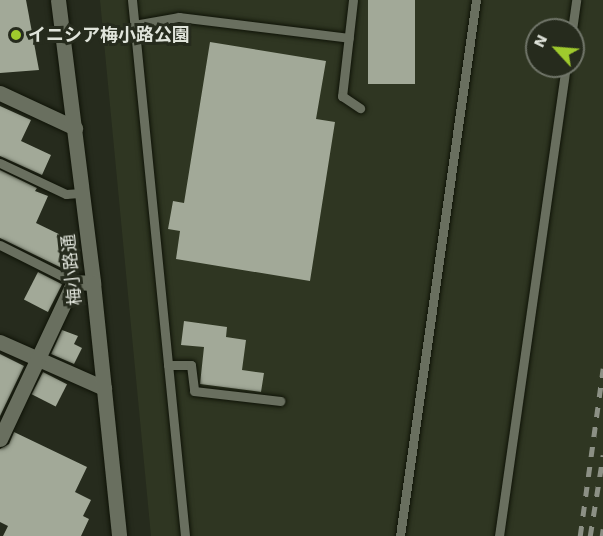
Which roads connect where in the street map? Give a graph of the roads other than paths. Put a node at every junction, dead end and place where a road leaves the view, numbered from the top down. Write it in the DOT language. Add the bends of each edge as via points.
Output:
graph roads {
  1 [pos="58,0"];
  2 [pos="132,0"];
  3 [pos="353,0"];
  4 [pos="476,0"];
  5 [pos="576,0"];
  6 [pos="574,18"];
  7 [pos="134,25"];
  8 [pos="349,38"];
  9 [pos="564,78"];
  10 [pos="0,93"];
  11 [pos="360,108"];
  12 [pos="75,128"];
  13 [pos="0,163"];
  14 [pos="82,193"];
  15 [pos="0,245"];
  16 [pos="74,282"];
  17 [pos="93,283"];
  18 [pos="0,342"];
  19 [pos="38,360"];
  20 [pos="168,365"];
  21 [pos="104,388"];
  22 [pos="280,401"];
  23 [pos="1,436"];
  24 [pos="119,536"];
  25 [pos="185,536"];
  26 [pos="400,536"];
  27 [pos="499,536"];
  1 -- 12 [label="street, 梅小路通"];
  2 -- 7 [label="lane"];
  3 -- 8 [label="lane"];
  4 -- 26 [label="lane"];
  5 -- 6 [label="lane"];
  7 -- 8 [label="lane" via="179,17"];
  7 -- 20 [label="lane"];
  8 -- 11 [label="lane" via="342,96"];
  9 -- 27 [label="lane"];
  10 -- 12 [label="street"];
  12 -- 14 [label="street, 梅小路通"];
  13 -- 14 [label="lane" via="66,194"];
  14 -- 17 [label="street, 梅小路通"];
  15 -- 16 [label="lane"];
  16 -- 17 [label="street"];
  16 -- 19 [label="street"];
  17 -- 21 [label="street, 梅小路通"];
  18 -- 19 [label="street"];
  19 -- 21 [label="street"];
  19 -- 23 [label="street"];
  20 -- 22 [label="lane" via="191,364 194,391"];
  20 -- 25 [label="lane"];
  21 -- 24 [label="street, 梅小路通"];
}
